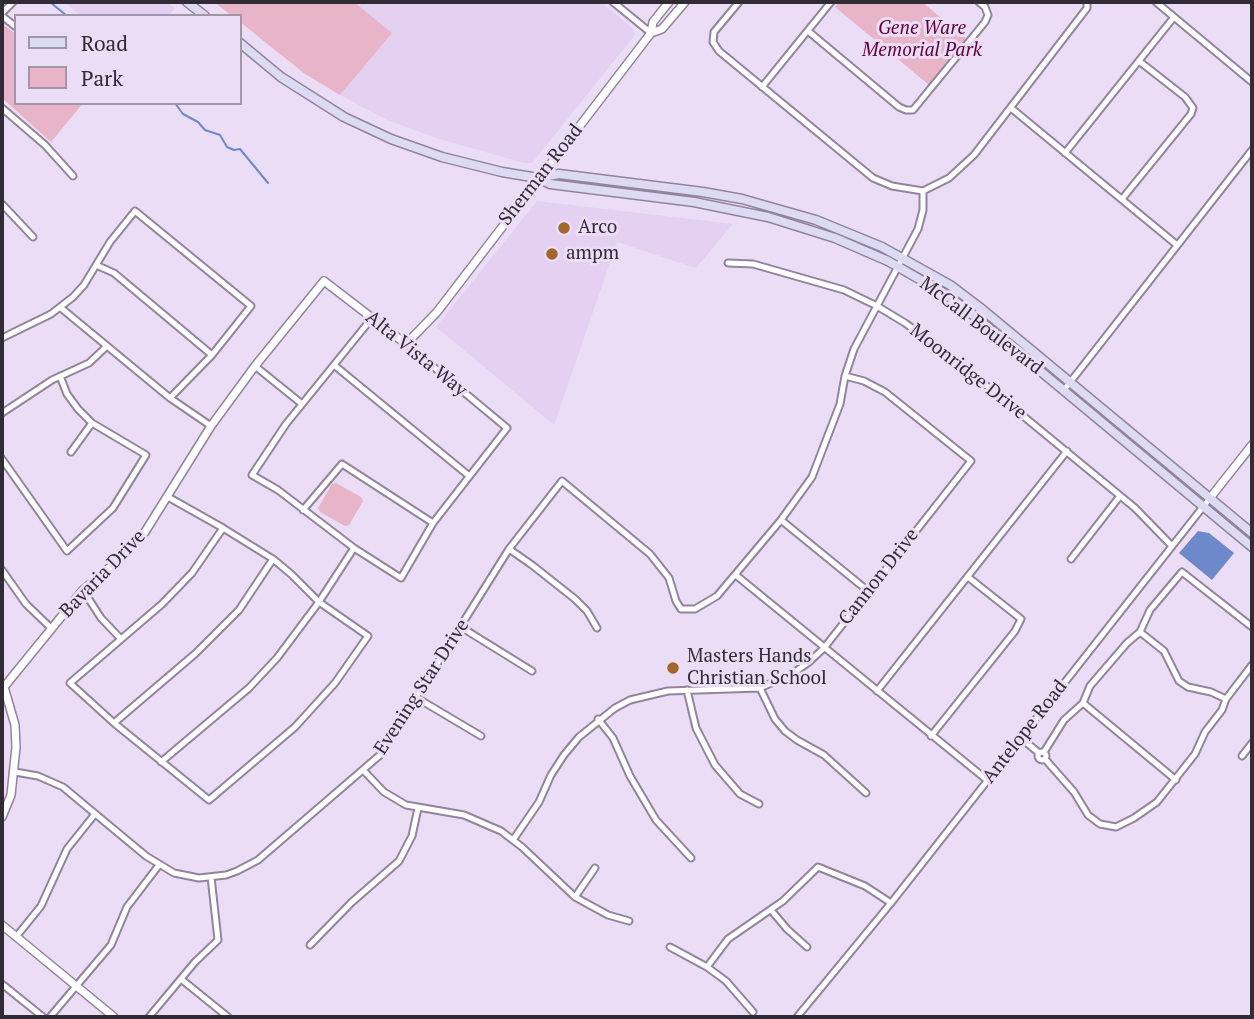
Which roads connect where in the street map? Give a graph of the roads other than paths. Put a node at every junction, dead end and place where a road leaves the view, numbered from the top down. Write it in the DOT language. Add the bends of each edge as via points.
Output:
graph roads {
  1 [pos="13,2"];
  2 [pos="187,2"];
  3 [pos="613,2"];
  4 [pos="669,2"];
  5 [pos="685,2"];
  6 [pos="739,2"];
  7 [pos="831,2"];
  8 [pos="979,2"];
  9 [pos="1156,2"];
  10 [pos="1087,3"];
  11 [pos="2,14"];
  12 [pos="202,14"];
  13 [pos="1174,17"];
  14 [pos="808,31"];
  15 [pos="651,33"];
  16 [pos="242,45"];
  17 [pos="1139,61"];
  18 [pos="1252,82"];
  19 [pos="762,87"];
  20 [pos="2,108"];
  21 [pos="1011,108"];
  22 [pos="1252,149"];
  23 [pos="1065,153"];
  24 [pos="73,176"];
  25 [pos="538,178"];
  26 [pos="923,191"];
  27 [pos="1122,200"];
  28 [pos="2,204"];
  29 [pos="719,206"];
  30 [pos="794,213"];
  31 [pos="33,237"];
  32 [pos="1177,245"];
  33 [pos="902,258"];
  34 [pos="728,263"];
  35 [pos="96,264"];
  36 [pos="898,267"];
  37 [pos="324,281"];
  38 [pos="877,306"];
  39 [pos="61,308"];
  40 [pos="372,318"];
  41 [pos="2,338"];
  42 [pos="406,344"];
  43 [pos="107,346"];
  44 [pos="212,355"];
  45 [pos="334,365"];
  46 [pos="255,366"];
  47 [pos="60,376"];
  48 [pos="845,376"];
  49 [pos="1070,382"];
  50 [pos="1064,390"];
  51 [pos="170,398"];
  52 [pos="302,404"];
  53 [pos="2,413"];
  54 [pos="92,423"];
  55 [pos="211,426"];
  56 [pos="1252,445"];
  57 [pos="71,452"];
  58 [pos="1067,452"];
  59 [pos="2,459"];
  60 [pos="468,475"];
  61 [pos="1120,496"];
  62 [pos="168,497"];
  63 [pos="1210,498"];
  64 [pos="1204,506"];
  65 [pos="303,510"];
  66 [pos="781,520"];
  67 [pos="432,523"];
  68 [pos="223,528"];
  69 [pos="1252,533"];
  70 [pos="1172,546"];
  71 [pos="1252,547"];
  72 [pos="354,548"];
  73 [pos="509,550"];
  74 [pos="273,559"];
  75 [pos="1071,559"];
  76 [pos="2,570"];
  77 [pos="737,576"];
  78 [pos="968,577"];
  79 [pos="9,580"];
  80 [pos="2,584"];
  81 [pos="83,590"];
  82 [pos="868,591"];
  83 [pos="318,602"];
  84 [pos="461,627"];
  85 [pos="1252,627"];
  86 [pos="51,628"];
  87 [pos="597,628"];
  88 [pos="1140,632"];
  89 [pos="121,639"];
  90 [pos="824,648"];
  91 [pos="1252,665"];
  92 [pos="532,671"];
  93 [pos="760,688"];
  94 [pos="687,690"];
  95 [pos="877,691"];
  96 [pos="417,698"];
  97 [pos="1226,698"];
  98 [pos="1083,703"];
  99 [pos="598,719"];
  100 [pos="114,723"];
  101 [pos="481,736"];
  102 [pos="931,736"];
  103 [pos="1021,738"];
  104 [pos="1252,743"];
  105 [pos="1043,755"];
  106 [pos="1242,756"];
  107 [pos="161,762"];
  108 [pos="364,771"];
  109 [pos="15,772"];
  110 [pos="987,780"];
  111 [pos="1176,780"];
  112 [pos="866,793"];
  113 [pos="759,804"];
  114 [pos="418,808"];
  115 [pos="95,814"];
  116 [pos="2,817"];
  117 [pos="513,840"];
  118 [pos="691,858"];
  119 [pos="159,865"];
  120 [pos="596,868"];
  121 [pos="211,877"];
  122 [pos="575,897"];
  123 [pos="891,903"];
  124 [pos="771,910"];
  125 [pos="629,921"];
  126 [pos="2,925"];
  127 [pos="16,937"];
  128 [pos="310,946"];
  129 [pos="670,947"];
  130 [pos="807,947"];
  131 [pos="708,967"];
  132 [pos="181,979"];
  133 [pos="2,984"];
  134 [pos="75,986"];
  135 [pos="753,1012"];
  136 [pos="43,1017"];
  137 [pos="50,1017"];
  138 [pos="114,1017"];
  139 [pos="149,1017"];
  140 [pos="228,1017"];
  141 [pos="797,1017"];
  1 -- 11 [label="street"];
  2 -- 12 [label="main road"];
  3 -- 15 [label="street"];
  4 -- 15 [label="street, Sherman Road" via="653,22"];
  5 -- 15 [label="street" via="662,29"];
  6 -- 19 [label="street" via="715,32 713,42"];
  7 -- 14 [label="street"];
  8 -- 14 [label="street" via="988,15 985,22 913,110 899,107"];
  9 -- 13 [label="street"];
  10 -- 21 [label="street"];
  13 -- 17 [label="street"];
  13 -- 18 [label="street"];
  14 -- 19 [label="street"];
  15 -- 25 [label="street, Sherman Road"];
  16 -- 25 [label="main road, McCall Boulevard" via="305,94 391,139 455,161"];
  17 -- 23 [label="street"];
  17 -- 27 [label="street" via="1193,108"];
  19 -- 26 [label="street" via="873,178"];
  20 -- 24 [label="street"];
  21 -- 23 [label="street"];
  21 -- 26 [label="street" via="959,171"];
  22 -- 32 [label="street"];
  23 -- 27 [label="street"];
  25 -- 29 [label="main road, McCall Boulevard" via="550,184"];
  25 -- 30 [label="main road, McCall Boulevard" via="559,174 703,192"];
  25 -- 42 [label="street, Sherman Road" via="437,312"];
  26 -- 33 [label="street" via="918,229"];
  27 -- 32 [label="street"];
  28 -- 31 [label="street"];
  29 -- 30 [label="main road" via="727,203"];
  29 -- 36 [label="main road, McCall Boulevard" via="835,238"];
  30 -- 33 [label="main road, McCall Boulevard" via="852,233"];
  32 -- 49 [label="street"];
  33 -- 36 [label="street"];
  33 -- 49 [label="main road, McCall Boulevard" via="962,294"];
  34 -- 38 [label="street, Moonridge Drive" via="753,264 793,275 844,290"];
  35 -- 39 [label="street" via="84,285"];
  35 -- 44 [label="street" via="114,273"];
  35 -- 44 [label="street" via="135,211 251,306"];
  36 -- 38 [label="street"];
  36 -- 50 [label="main road, McCall Boulevard" via="959,304"];
  37 -- 40 [label="street, Alta Vista Way"];
  37 -- 46 [label="street, Bavaria Drive"];
  38 -- 48 [label="street"];
  38 -- 58 [label="street, Moonridge Drive" via="931,341"];
  39 -- 41 [label="street"];
  39 -- 43 [label="street"];
  40 -- 42 [label="street, Alta Vista Way"];
  40 -- 45 [label="street"];
  42 -- 60 [label="street, Alta Vista Way" via="507,428"];
  43 -- 47 [label="street" via="89,363"];
  43 -- 51 [label="street"];
  44 -- 51 [label="street"];
  45 -- 52 [label="street"];
  45 -- 60 [label="street"];
  46 -- 52 [label="street"];
  46 -- 55 [label="street, Bavaria Drive"];
  47 -- 53 [label="street"];
  47 -- 54 [label="street" via="67,394"];
  48 -- 66 [label="street" via="841,404 812,477"];
  48 -- 82 [label="street, Cannon Drive" via="885,392 971,461"];
  49 -- 50 [label="street"];
  49 -- 63 [label="main road, McCall Boulevard"];
  50 -- 64 [label="main road, McCall Boulevard"];
  51 -- 55 [label="street"];
  52 -- 65 [label="street" via="252,475"];
  54 -- 57 [label="street"];
  54 -- 59 [label="street" via="146,455 113,508 67,551"];
  55 -- 62 [label="street, Bavaria Drive"];
  56 -- 63 [label="street, Antelope Road"];
  58 -- 61 [label="street, Moonridge Drive"];
  58 -- 78 [label="street"];
  60 -- 67 [label="street"];
  61 -- 70 [label="street, Moonridge Drive"];
  61 -- 75 [label="street"];
  62 -- 68 [label="street"];
  62 -- 81 [label="street, Bavaria Drive" via="145,532"];
  63 -- 64 [label="street, Antelope Road"];
  63 -- 69 [label="main road, McCall Boulevard"];
  64 -- 70 [label="street, Antelope Road"];
  64 -- 71 [label="main road, McCall Boulevard"];
  65 -- 67 [label="street" via="342,464"];
  65 -- 72 [label="street"];
  66 -- 77 [label="street"];
  66 -- 82 [label="street"];
  67 -- 72 [label="street" via="401,578"];
  68 -- 74 [label="street"];
  68 -- 89 [label="street" via="192,573"];
  70 -- 103 [label="street, Antelope Road"];
  72 -- 83 [label="street"];
  73 -- 77 [label="street, Evening Star Drive" via="562,481 650,554 669,578 681,609 695,609 718,596"];
  73 -- 84 [label="street, Evening Star Drive"];
  73 -- 87 [label="street" via="575,599"];
  74 -- 83 [label="street"];
  74 -- 100 [label="street" via="239,610"];
  76 -- 79 [label="street"];
  77 -- 90 [label="street"];
  78 -- 95 [label="street"];
  78 -- 102 [label="street" via="1021,619"];
  79 -- 80 [label="street"];
  79 -- 86 [label="street"];
  81 -- 86 [label="street, Bavaria Drive"];
  81 -- 89 [label="street"];
  82 -- 90 [label="street, Cannon Drive"];
  83 -- 107 [label="street" via="277,658 248,688"];
  83 -- 107 [label="street" via="368,636 335,683 295,727 209,800"];
  84 -- 92 [label="street"];
  84 -- 96 [label="street, Evening Star Drive"];
  85 -- 88 [label="street" via="1182,572 1150,610"];
  86 -- 109 [label="street, Bavaria Drive" via="4,687 15,725"];
  88 -- 97 [label="street" via="1164,651 1179,681"];
  88 -- 98 [label="street" via="1090,686"];
  89 -- 100 [label="street" via="70,683"];
  90 -- 93 [label="street, Cannon Drive" via="792,674"];
  90 -- 95 [label="street"];
  91 -- 97 [label="street"];
  93 -- 94 [label="street, Cannon Drive"];
  93 -- 112 [label="street" via="785,731 824,755"];
  94 -- 99 [label="street, Cannon Drive" via="630,700"];
  94 -- 113 [label="street" via="696,728 715,765 740,794"];
  95 -- 102 [label="street"];
  96 -- 101 [label="street"];
  96 -- 108 [label="street, Evening Star Drive" via="387,746"];
  97 -- 111 [label="street"];
  98 -- 105 [label="street" via="1063,720"];
  98 -- 111 [label="street"];
  99 -- 117 [label="street, Cannon Drive" via="564,755"];
  99 -- 118 [label="street" via="613,738 656,820"];
  100 -- 107 [label="street"];
  102 -- 110 [label="street"];
  103 -- 105 [label="street"];
  103 -- 110 [label="street, Antelope Road"];
  104 -- 106 [label="street"];
  105 -- 111 [label="street" via="1088,816 1100,824 1116,827 1134,818 1157,802"];
  108 -- 114 [label="street" via="384,792"];
  108 -- 121 [label="street, Evening Star Drive" via="258,860 237,872"];
  109 -- 115 [label="street" via="51,781"];
  109 -- 116 [label="street, Bavaria Drive"];
  110 -- 123 [label="street, Antelope Road"];
  114 -- 117 [label="street" via="464,815"];
  114 -- 128 [label="street" via="412,836 399,861"];
  115 -- 119 [label="street"];
  115 -- 127 [label="street" via="66,849 41,906"];
  117 -- 122 [label="street"];
  119 -- 121 [label="street" via="187,876"];
  119 -- 134 [label="street" via="127,907 111,945"];
  120 -- 122 [label="street"];
  121 -- 132 [label="street" via="218,940"];
  122 -- 125 [label="street"];
  123 -- 124 [label="street" via="865,886 818,867"];
  123 -- 141 [label="street, Antelope Road"];
  124 -- 130 [label="street"];
  124 -- 131 [label="street" via="728,939"];
  126 -- 127 [label="street"];
  127 -- 134 [label="street"];
  129 -- 131 [label="street"];
  131 -- 135 [label="street"];
  132 -- 139 [label="street"];
  132 -- 140 [label="street"];
  133 -- 136 [label="street"];
  134 -- 137 [label="street"];
  134 -- 138 [label="street"];
}
